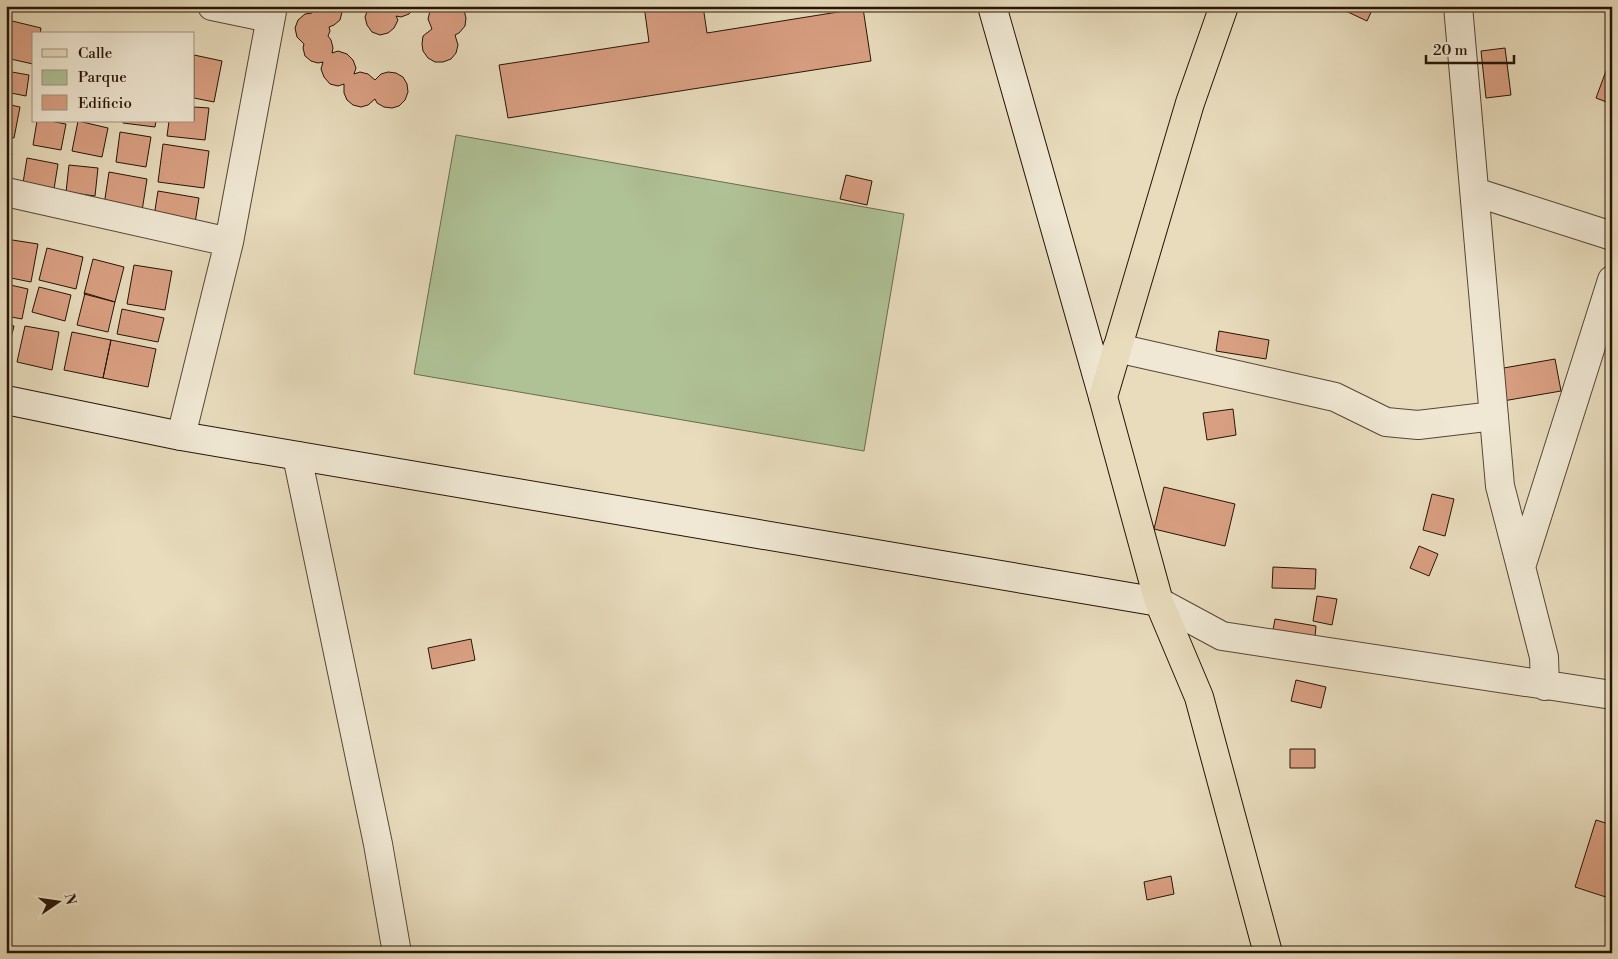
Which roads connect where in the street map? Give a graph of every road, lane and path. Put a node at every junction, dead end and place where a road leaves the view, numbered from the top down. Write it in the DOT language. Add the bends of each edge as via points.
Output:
graph roads {
  1 [pos="212,6"];
  2 [pos="992,6"];
  3 [pos="1224,6"];
  4 [pos="1458,6"];
  5 [pos="271,12"];
  6 [pos="6,192"];
  7 [pos="1475,192"];
  8 [pos="1612,236"];
  9 [pos="229,242"];
  10 [pos="1612,280"];
  11 [pos="1117,348"];
  12 [pos="1103,397"];
  13 [pos="6,400"];
  14 [pos="1494,416"];
  15 [pos="181,436"];
  16 [pos="298,456"];
  17 [pos="1521,567"];
  18 [pos="1159,602"];
  19 [pos="1545,686"];
  20 [pos="1612,695"];
  21 [pos="397,953"];
  22 [pos="1268,953"];
  1 -- 5 [label="street"];
  2 -- 12 [label="street"];
  3 -- 11 [label="main road" via="1190,103"];
  4 -- 7 [label="street"];
  5 -- 9 [label="street"];
  6 -- 9 [label="street"];
  7 -- 8 [label="street"];
  7 -- 14 [label="street"];
  9 -- 15 [label="street"];
  10 -- 17 [label="street"];
  11 -- 12 [label="main road"];
  11 -- 14 [label="street" via="1335,398 1386,422 1418,425"];
  12 -- 18 [label="main road"];
  13 -- 15 [label="street"];
  14 -- 17 [label="street" via="1500,486"];
  15 -- 16 [label="street"];
  16 -- 18 [label="street"];
  16 -- 21 [label="street" via="378,844"];
  17 -- 19 [label="street" via="1544,657"];
  18 -- 19 [label="street" via="1222,636"];
  18 -- 22 [label="main road" via="1199,697"];
  19 -- 20 [label="street"];
}
